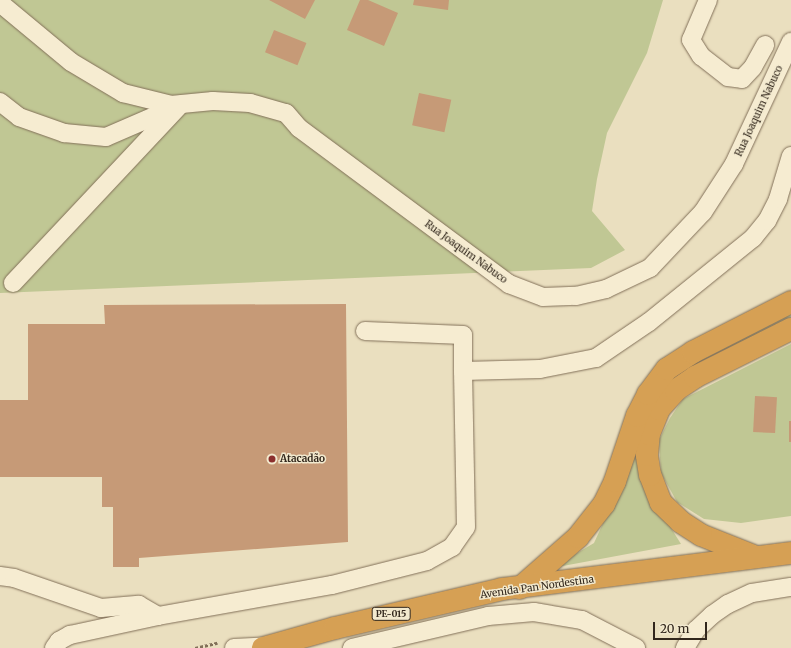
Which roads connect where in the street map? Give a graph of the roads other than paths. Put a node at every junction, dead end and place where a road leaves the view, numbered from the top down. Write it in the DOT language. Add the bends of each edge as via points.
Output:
graph roads {
  1 [pos="708,0"];
  2 [pos="0,3"];
  3 [pos="791,42"];
  4 [pos="765,45"];
  5 [pos="0,102"];
  6 [pos="181,104"];
  7 [pos="791,156"];
  8 [pos="13,283"];
  9 [pos="791,302"];
  10 [pos="791,329"];
  11 [pos="365,331"];
  12 [pos="463,371"];
  13 [pos="791,553"];
  14 [pos="761,558"];
  15 [pos="0,576"];
  16 [pos="791,587"];
  17 [pos="520,588"];
  18 [pos="158,616"];
  19 [pos="266,647"];
  20 [pos="54,648"];
  21 [pos="234,648"];
  22 [pos="352,648"];
  23 [pos="636,648"];
  24 [pos="685,648"];
  1 -- 4 [label="street" via="691,40 701,56 728,77 742,79 753,67"];
  2 -- 6 [label="street" via="71,62 123,93 171,105"];
  3 -- 6 [label="street, Rua Joaquim Nabuco" via="734,164 703,212 650,268 606,288 576,296 543,298 509,284 299,128 286,112 250,104"];
  5 -- 6 [label="street" via="19,116 64,133 106,136"];
  6 -- 8 [label="street"];
  7 -- 12 [label="street" via="778,199 767,222 753,238 649,322 596,358 540,369"];
  9 -- 17 [label="highway" via="693,352 667,369 648,394 637,416 615,481 604,504 578,537"];
  10 -- 14 [label="highway" via="695,377 676,390 658,409 649,434 648,462 661,503 681,522 701,535"];
  11 -- 12 [label="street" via="463,334"];
  12 -- 18 [label="street" via="466,527 452,547 427,561 332,585"];
  13 -- 14 [label="highway, Avenida Pan Nordestina / PE-015"];
  14 -- 17 [label="highway, Avenida Pan Nordestina / PE-015"];
  15 -- 18 [label="street" via="14,578 100,608 139,605"];
  16 -- 24 [label="street" via="752,593 728,604 696,630"];
  17 -- 19 [label="highway, Avenida Pan Nordestina / PE-015" via="432,604"];
  18 -- 20 [label="street" via="70,636 59,641"];
  19 -- 21 [label="street"];
  22 -- 23 [label="street" via="488,616 534,612 582,620"];
}
